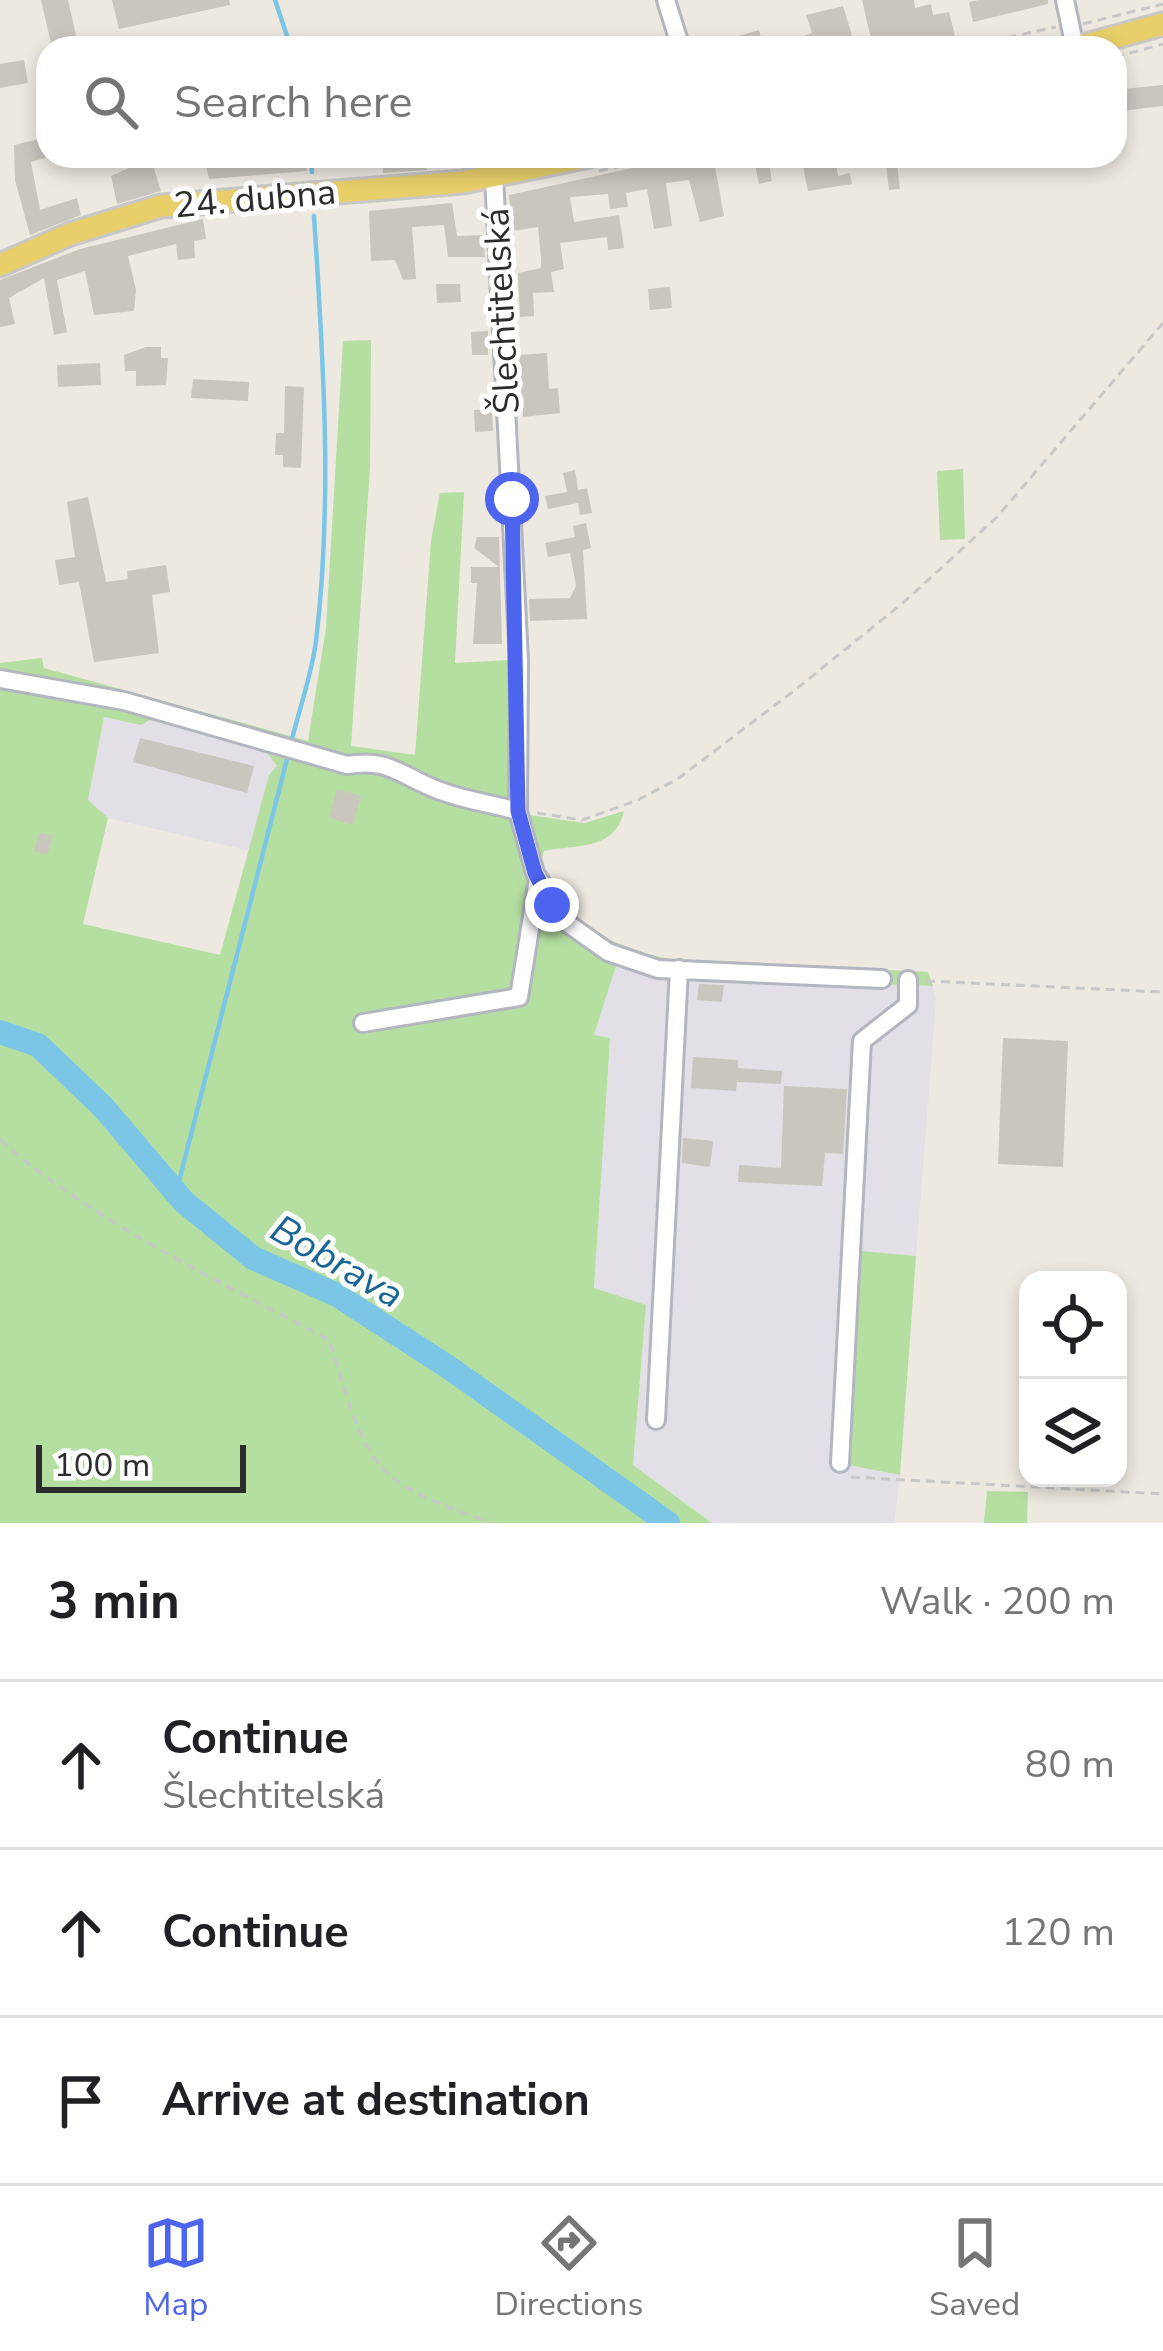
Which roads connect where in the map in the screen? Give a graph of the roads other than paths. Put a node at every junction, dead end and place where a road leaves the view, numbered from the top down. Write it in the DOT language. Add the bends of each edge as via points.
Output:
graph roads {
  1 [pos="666,0"];
  2 [pos="1065,0"];
  3 [pos="1163,24"];
  4 [pos="677,36"];
  5 [pos="1072,36"];
  6 [pos="1085,36"];
  7 [pos="535,168"];
  8 [pos="494,177"];
  9 [pos="0,265"];
  10 [pos="0,679"];
  11 [pos="518,811"];
  12 [pos="538,879"];
  13 [pos="679,970"];
  14 [pos="882,979"];
  15 [pos="908,980"];
  16 [pos="363,1023"];
  17 [pos="656,1420"];
  18 [pos="840,1462"];
  1 -- 4 [label="street"];
  2 -- 5 [label="street"];
  3 -- 6 [label="main road"];
  7 -- 8 [label="main road, 24. dubna"];
  8 -- 9 [label="main road, 24. dubna" via="161,206"];
  8 -- 11 [label="street, Šlechtitelská" via="519,660"];
  10 -- 11 [label="street" via="124,701 346,765 376,760 427,786"];
  11 -- 12 [label="street, Šlechtitelská"];
  12 -- 13 [label="street" via="567,922 608,952"];
  12 -- 16 [label="street" via="519,997"];
  13 -- 14 [label="street"];
  13 -- 17 [label="street"];
  15 -- 18 [label="street" via="908,1005 862,1041"];
}
